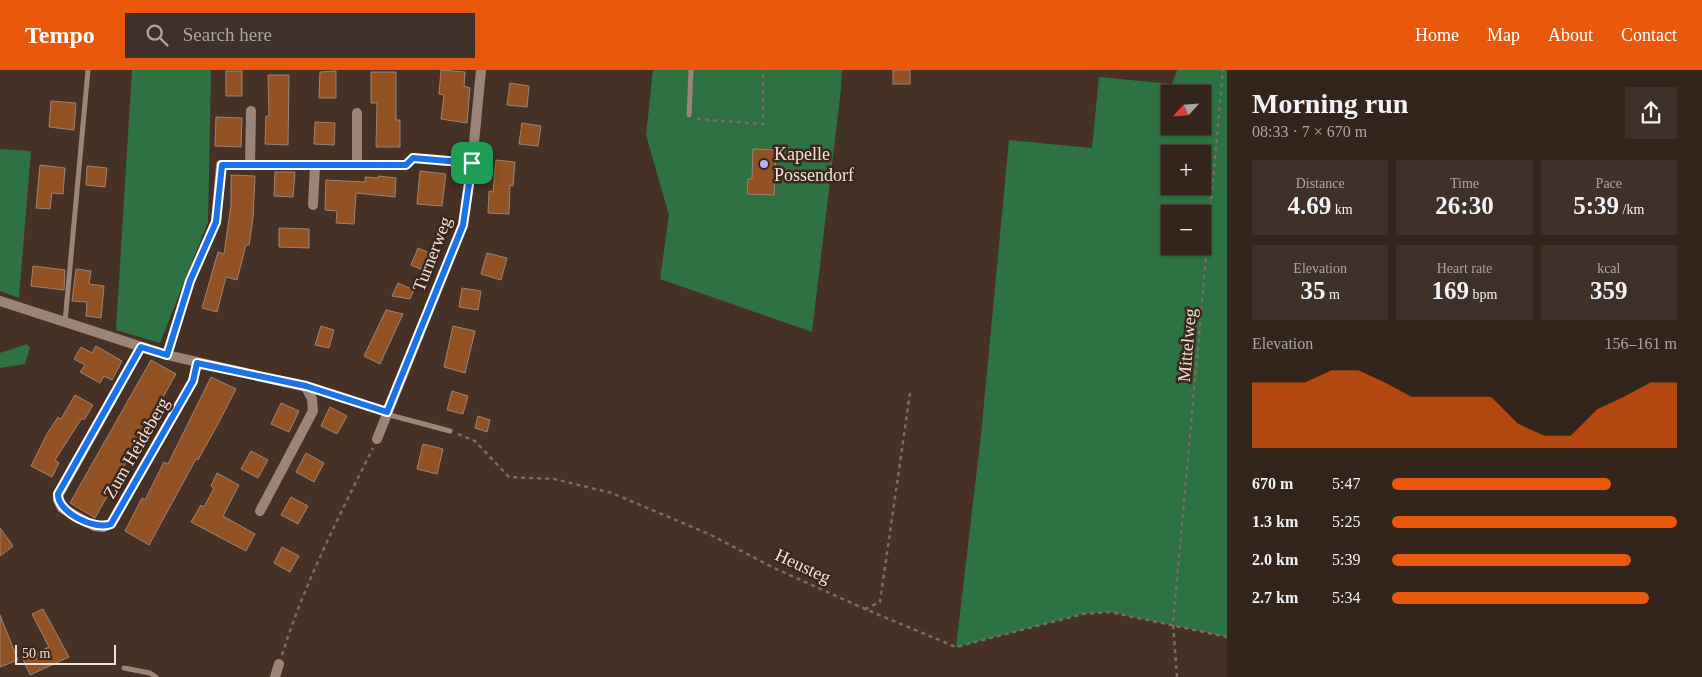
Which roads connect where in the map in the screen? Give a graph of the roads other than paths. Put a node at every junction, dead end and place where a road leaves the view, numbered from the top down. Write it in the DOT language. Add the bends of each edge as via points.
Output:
graph roads {
  1 [pos="88,70"];
  2 [pos="481,70"];
  3 [pos="691,70"];
  4 [pos="251,111"];
  5 [pos="357,113"];
  6 [pos="691,117"];
  7 [pos="250,165"];
  8 [pos="315,165"];
  9 [pos="313,205"];
  10 [pos="0,301"];
  11 [pos="65,322"];
  12 [pos="141,347"];
  13 [pos="167,355"];
  14 [pos="197,363"];
  15 [pos="306,386"];
  16 [pos="386,413"];
  17 [pos="450,431"];
  18 [pos="377,439"];
  19 [pos="260,511"];
  20 [pos="279,664"];
  21 [pos="124,668"];
  22 [pos="156,677"];
  23 [pos="274,677"];
  1 -- 11 [label="lane"];
  2 -- 16 [label="street, Turnerweg" via="463,225"];
  3 -- 6 [label="lane"];
  4 -- 7 [label="street"];
  5 -- 8 [label="street" via="357,165"];
  7 -- 8 [label="street"];
  7 -- 13 [label="street" via="222,165 216,222 190,281"];
  8 -- 9 [label="street"];
  10 -- 11 [label="street"];
  11 -- 12 [label="street"];
  12 -- 13 [label="street"];
  12 -- 14 [label="street, Zum Heideberg" via="58,494 62,508 94,526 111,524 193,381"];
  13 -- 14 [label="street"];
  14 -- 15 [label="street"];
  15 -- 16 [label="lane"];
  15 -- 19 [label="street" via="313,411"];
  16 -- 17 [label="lane"];
  16 -- 18 [label="street, Turnerweg"];
  20 -- 23 [label="street"];
  21 -- 22 [label="lane"];
}
